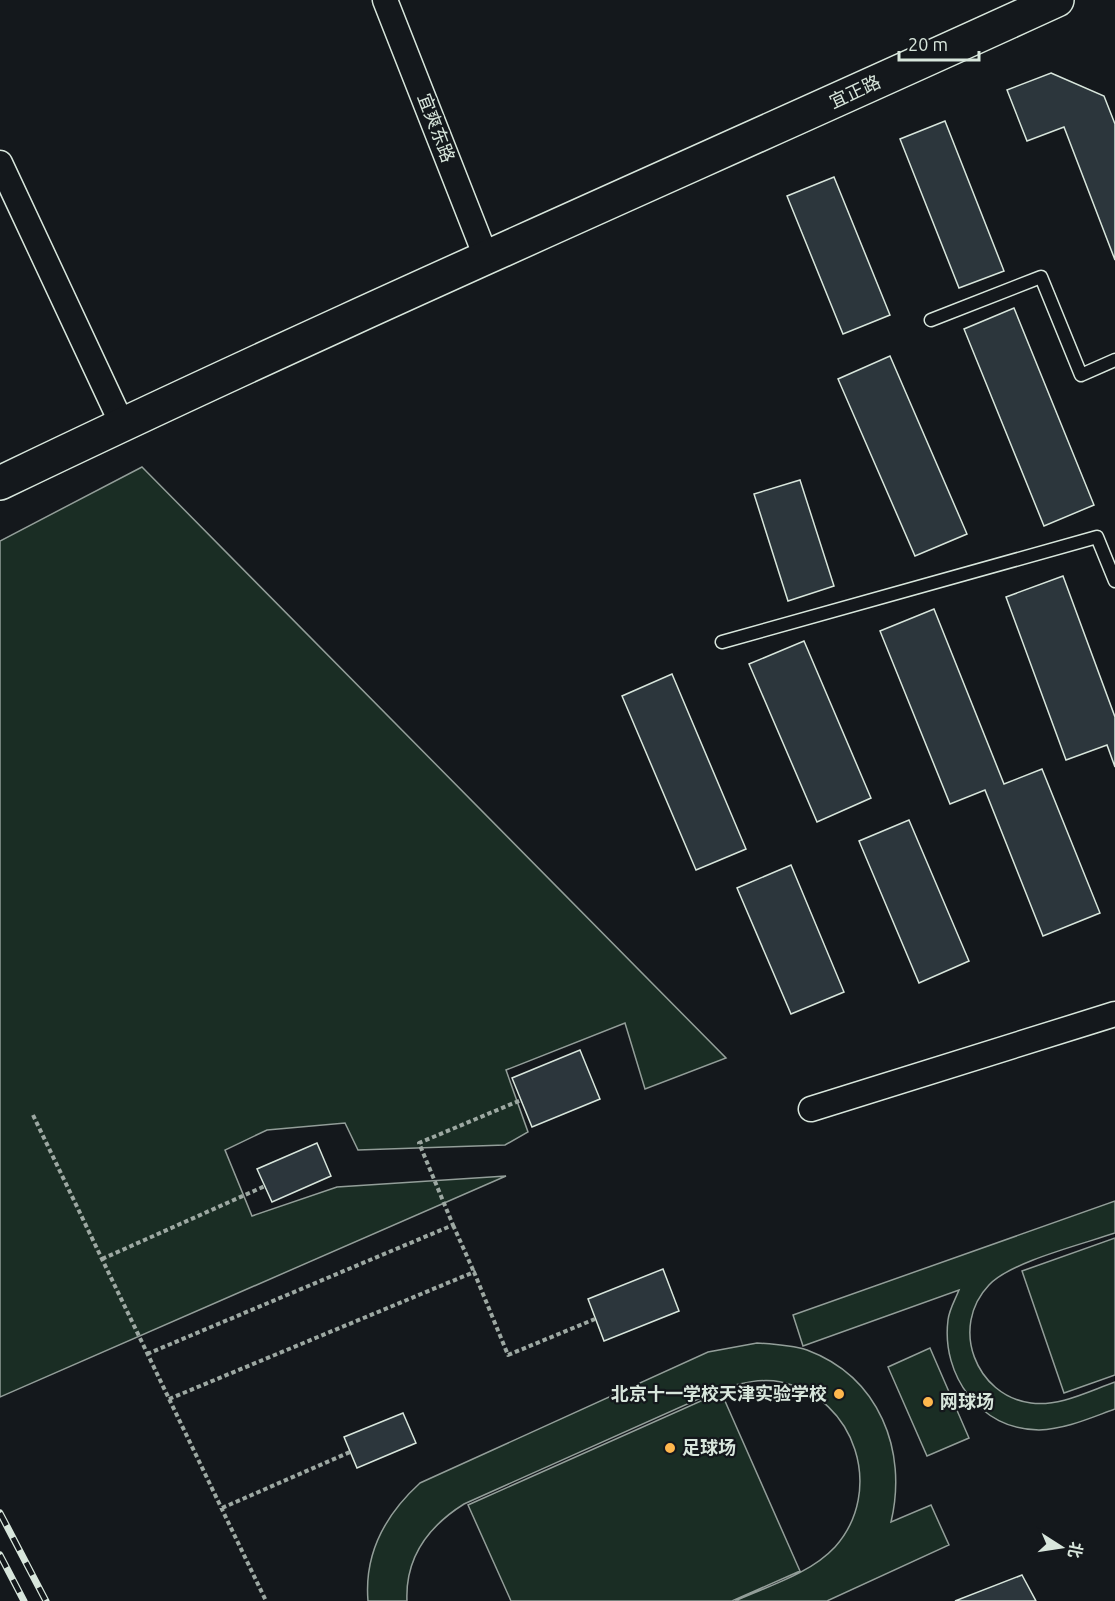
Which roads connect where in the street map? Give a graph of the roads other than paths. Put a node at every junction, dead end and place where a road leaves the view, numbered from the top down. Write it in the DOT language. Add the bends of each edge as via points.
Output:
graph roads {
  1 [pos="385,0"];
  2 [pos="1057,0"];
  3 [pos="0,163"];
  4 [pos="486,257"];
  5 [pos="931,321"];
  6 [pos="1115,360"];
  7 [pos="122,424"];
  8 [pos="0,483"];
  9 [pos="1115,581"];
  10 [pos="722,642"];
  11 [pos="1115,1014"];
  12 [pos="811,1109"];
  1 -- 4 [label="street, 宜爽东路"];
  2 -- 4 [label="street, 宜正路"];
  3 -- 7 [label="street"];
  4 -- 7 [label="street, 宜正路"];
  5 -- 6 [label="lane" via="1041,277 1081,375"];
  7 -- 8 [label="street, 宜正路"];
  9 -- 10 [label="lane" via="1097,537"];
  11 -- 12 [label="street"];
}
